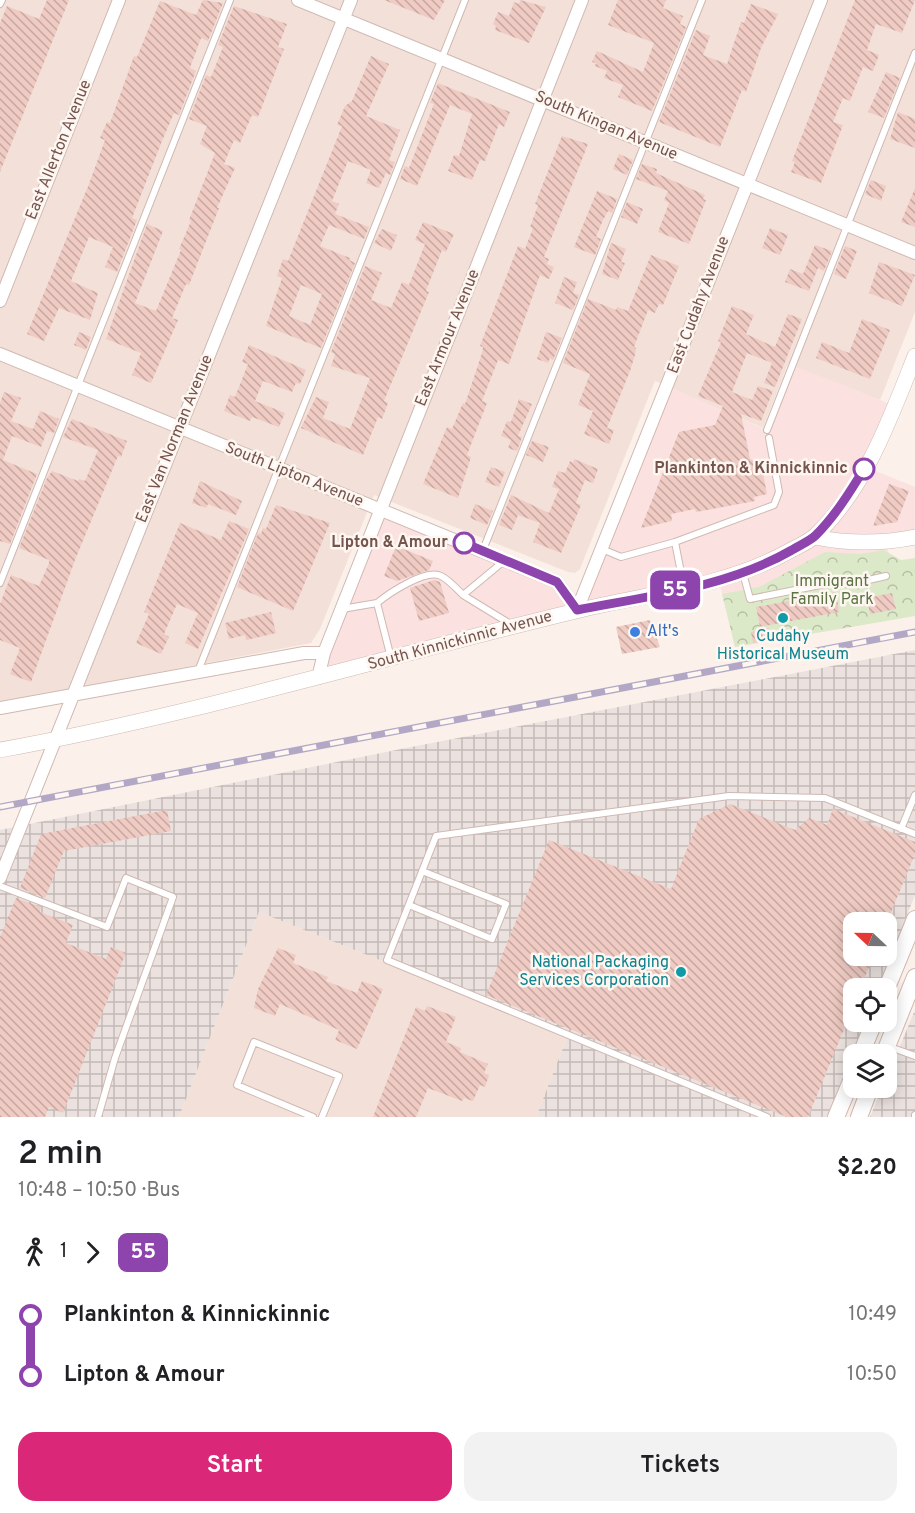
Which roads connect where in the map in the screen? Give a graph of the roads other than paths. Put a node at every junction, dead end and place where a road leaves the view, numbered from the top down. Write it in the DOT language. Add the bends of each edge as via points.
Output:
graph roads {
  1 [pos="2,0"];
  2 [pos="119,0"];
  3 [pos="230,0"];
  4 [pos="298,0"];
  5 [pos="351,0"];
  6 [pos="465,0"];
  7 [pos="582,0"];
  8 [pos="702,0"];
  9 [pos="821,0"];
  10 [pos="0,4"];
  11 [pos="343,19"];
  12 [pos="915,53"];
  13 [pos="441,58"];
  14 [pos="543,99"];
  15 [pos="646,142"];
  16 [pos="747,184"];
  17 [pos="847,225"];
  18 [pos="915,253"];
  19 [pos="0,301"];
  20 [pos="0,354"];
  21 [pos="915,356"];
  22 [pos="78,386"];
  23 [pos="179,428"];
  24 [pos="767,430"];
  25 [pos="769,438"];
  26 [pos="280,469"];
  27 [pos="381,510"];
  28 [pos="815,537"];
  29 [pos="915,537"];
  30 [pos="675,542"];
  31 [pos="602,549"];
  32 [pos="483,550"];
  33 [pos="506,560"];
  34 [pos="743,572"];
  35 [pos="886,576"];
  36 [pos="0,583"];
  37 [pos="684,588"];
  38 [pos="463,595"];
  39 [pos="377,603"];
  40 [pos="341,609"];
  41 [pos="577,610"];
  42 [pos="515,626"];
  43 [pos="324,653"];
  44 [pos="392,659"];
  45 [pos="198,672"];
  46 [pos="318,678"];
  47 [pos="74,693"];
  48 [pos="0,708"];
  49 [pos="55,740"];
  50 [pos="0,750"];
  51 [pos="915,795"];
  52 [pos="901,829"];
  53 [pos="915,834"];
  54 [pos="422,871"];
  55 [pos="1,874"];
  56 [pos="0,886"];
  57 [pos="409,905"];
  58 [pos="915,919"];
  59 [pos="915,977"];
  60 [pos="891,978"];
  61 [pos="887,1044"];
  62 [pos="897,1052"];
  63 [pos="915,1056"];
  64 [pos="844,1098"];
  65 [pos="866,1098"];
  66 [pos="98,1117"];
  67 [pos="313,1117"];
  68 [pos="322,1117"];
  69 [pos="767,1117"];
  70 [pos="836,1117"];
  71 [pos="859,1117"];
  1 -- 10 [label="lane"];
  2 -- 19 [label="street, East Allerton Avenue"];
  3 -- 22 [label="lane"];
  4 -- 11 [label="street, South Kingan Avenue"];
  5 -- 11 [label="street, East Van Norman Avenue"];
  6 -- 13 [label="lane"];
  7 -- 14 [label="street, East Armour Avenue"];
  8 -- 15 [label="lane"];
  9 -- 16 [label="street, East Cudahy Avenue"];
  11 -- 13 [label="street, South Kingan Avenue"];
  11 -- 23 [label="street, East Van Norman Avenue"];
  12 -- 17 [label="lane"];
  13 -- 14 [label="street, South Kingan Avenue"];
  13 -- 26 [label="lane"];
  14 -- 15 [label="street, South Kingan Avenue"];
  14 -- 27 [label="street, East Armour Avenue"];
  15 -- 16 [label="street, South Kingan Avenue"];
  15 -- 32 [label="lane"];
  16 -- 17 [label="street, South Kingan Avenue"];
  16 -- 31 [label="street, East Cudahy Avenue"];
  17 -- 18 [label="street, South Kingan Avenue"];
  17 -- 24 [label="lane"];
  20 -- 22 [label="street, South Lipton Avenue"];
  21 -- 28 [label="street" via="871,458"];
  22 -- 23 [label="street, South Lipton Avenue"];
  22 -- 36 [label="lane"];
  23 -- 26 [label="street, South Lipton Avenue"];
  23 -- 47 [label="street, East Van Norman Avenue"];
  25 -- 30 [label="lane" via="779,492 774,505"];
  26 -- 27 [label="street, South Lipton Avenue"];
  26 -- 45 [label="lane"];
  27 -- 32 [label="street, South Lipton Avenue"];
  27 -- 40 [label="street, East Armour Avenue"];
  28 -- 29 [label="street" via="872,544"];
  28 -- 34 [label="street, South Kinnickinnic Avenue"];
  30 -- 31 [label="lane" via="621,557"];
  30 -- 37 [label="lane"];
  31 -- 41 [label="street, East Cudahy Avenue"];
  32 -- 33 [label="street, South Lipton Avenue"];
  33 -- 38 [label="lane"];
  33 -- 41 [label="street, South Lipton Avenue" via="557,582"];
  34 -- 35 [label="lane" via="750,599"];
  34 -- 37 [label="street, South Kinnickinnic Avenue"];
  37 -- 41 [label="street, South Kinnickinnic Avenue"];
  38 -- 39 [label="lane" via="441,575 433,574 395,588"];
  38 -- 42 [label="lane"];
  39 -- 40 [label="lane"];
  39 -- 44 [label="lane"];
  40 -- 43 [label="street, East Armour Avenue"];
  41 -- 42 [label="street, South Kinnickinnic Avenue"];
  42 -- 44 [label="street, South Kinnickinnic Avenue"];
  43 -- 45 [label="street"];
  43 -- 46 [label="street, East Armour Avenue"];
  44 -- 46 [label="street, South Kinnickinnic Avenue"];
  45 -- 47 [label="street"];
  46 -- 49 [label="street, South Kinnickinnic Avenue"];
  47 -- 48 [label="street"];
  47 -- 49 [label="street, East Van Norman Avenue"];
  49 -- 50 [label="street, South Kinnickinnic Avenue"];
  49 -- 55 [label="street, East Van Norman Avenue"];
  51 -- 52 [label="lane"];
  52 -- 53 [label="lane"];
  52 -- 54 [label="lane" via="825,798 729,796 436,837"];
  54 -- 57 [label="lane"];
  54 -- 57 [label="lane" via="506,904 492,939"];
  56 -- 66 [label="lane" via="107,927 126,878 173,897"];
  57 -- 69 [label="lane" via="387,960"];
  58 -- 60 [label="main road"];
  59 -- 61 [label="main road"];
  62 -- 63 [label="lane"];
  64 -- 70 [label="main road"];
  65 -- 71 [label="main road"];
  67 -- 68 [label="lane" via="237,1085 255,1041 339,1076"];
}
